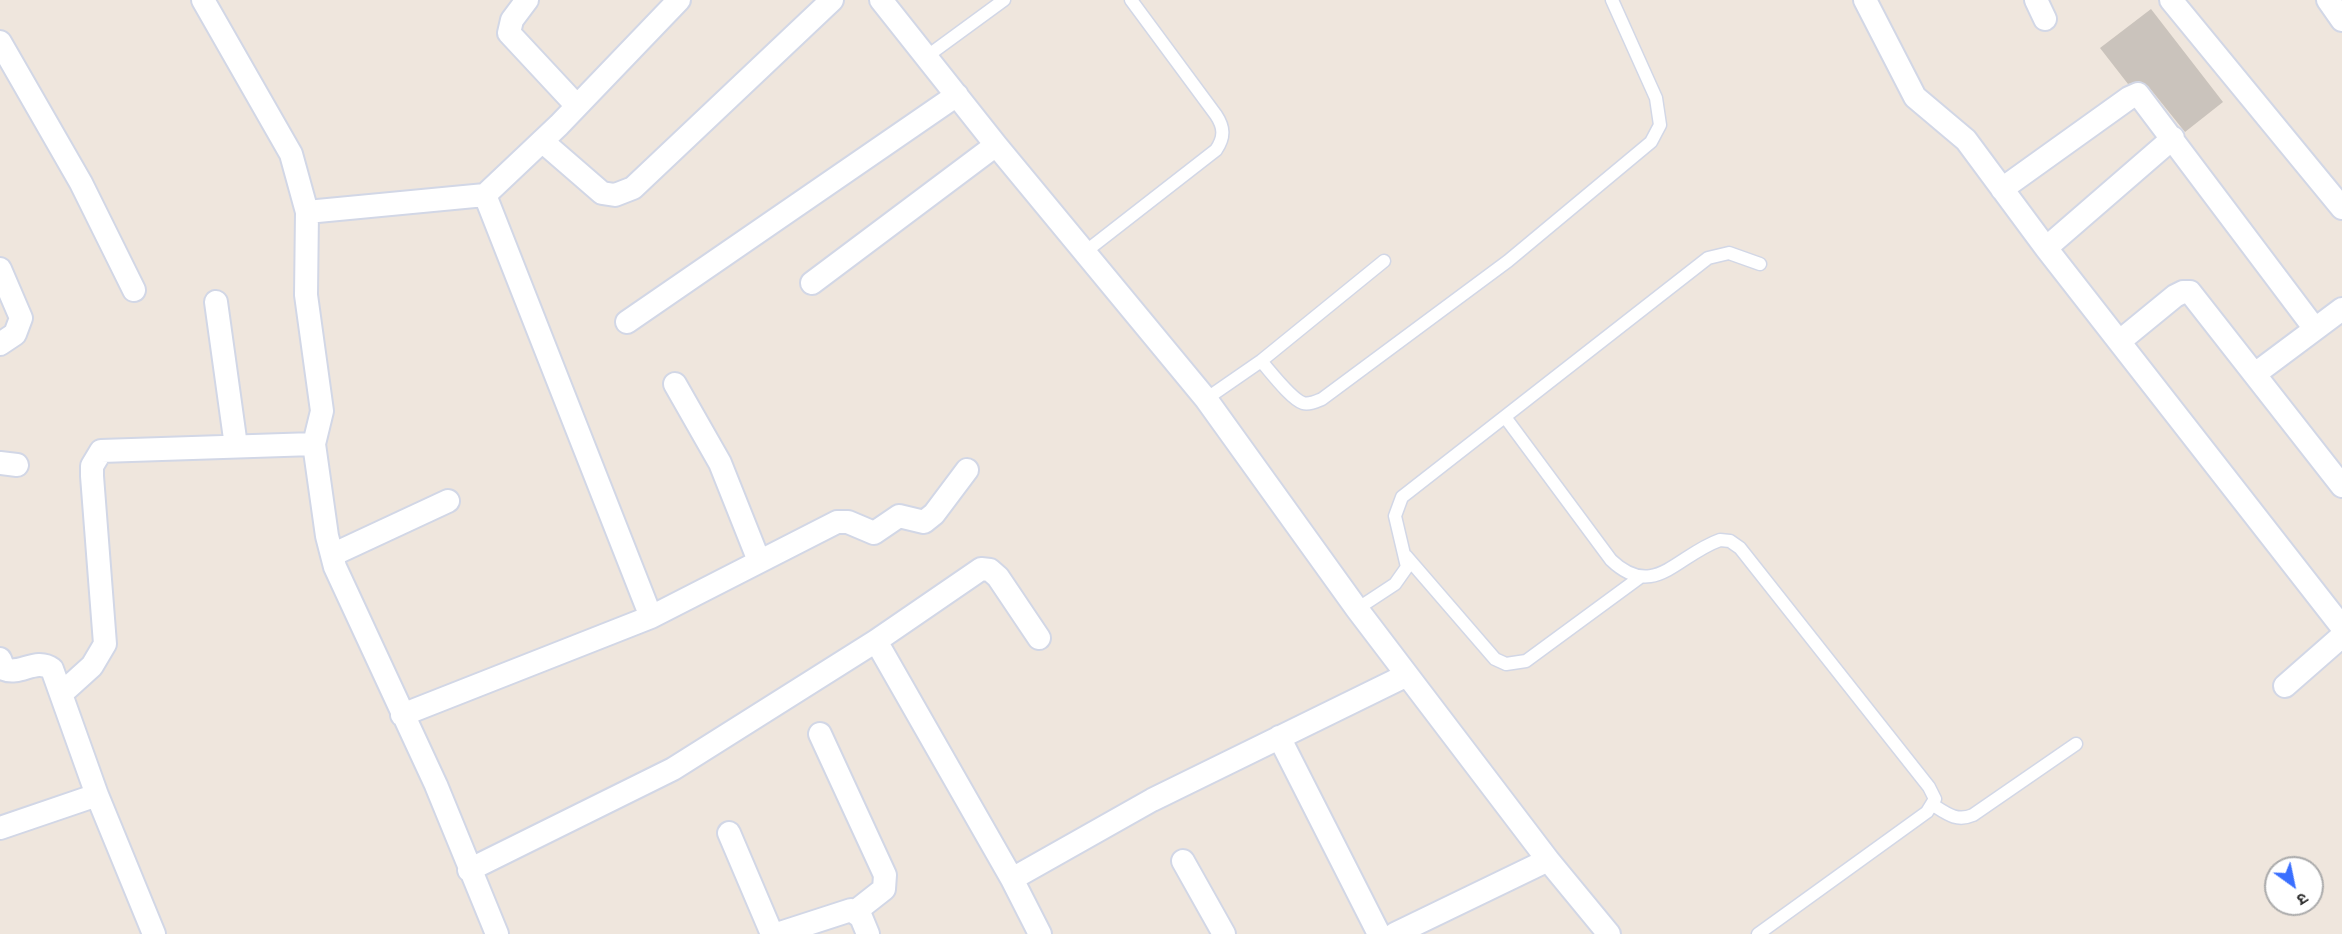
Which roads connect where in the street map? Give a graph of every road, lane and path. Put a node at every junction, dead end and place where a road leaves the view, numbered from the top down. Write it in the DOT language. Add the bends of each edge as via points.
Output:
graph roads {
  1 [pos="203,0"];
  2 [pos="527,0"];
  3 [pos="679,0"];
  4 [pos="832,0"];
  5 [pos="881,0"];
  6 [pos="1004,0"];
  7 [pos="1131,0"];
  8 [pos="1612,0"];
  9 [pos="1864,0"];
  10 [pos="2171,0"];
  11 [pos="2328,0"];
  12 [pos="2342,20"];
  13 [pos="0,42"];
  14 [pos="926,57"];
  15 [pos="957,95"];
  16 [pos="578,106"];
  17 [pos="2173,138"];
  18 [pos="542,141"];
  19 [pos="996,145"];
  20 [pos="2002,189"];
  21 [pos="485,195"];
  22 [pos="2342,208"];
  23 [pos="307,212"];
  24 [pos="2046,249"];
  25 [pos="1085,252"];
  26 [pos="1384,261"];
  27 [pos="1760,264"];
  28 [pos="0,269"];
  29 [pos="812,284"];
  30 [pos="134,290"];
  31 [pos="216,302"];
  32 [pos="2342,309"];
  33 [pos="627,322"];
  34 [pos="2315,329"];
  35 [pos="2120,341"];
  36 [pos="0,344"];
  37 [pos="1261,361"];
  38 [pos="2255,374"];
  39 [pos="675,384"];
  40 [pos="1206,399"];
  41 [pos="1505,417"];
  42 [pos="314,444"];
  43 [pos="236,446"];
  44 [pos="967,470"];
  45 [pos="2339,476"];
  46 [pos="448,501"];
  47 [pos="332,555"];
  48 [pos="1406,556"];
  49 [pos="759,561"];
  50 [pos="1639,578"];
  51 [pos="1357,609"];
  52 [pos="651,617"];
  53 [pos="2342,627"];
  54 [pos="2342,636"];
  55 [pos="1039,638"];
  56 [pos="876,640"];
  57 [pos="0,659"];
  58 [pos="1407,675"];
  59 [pos="2285,687"];
  60 [pos="61,694"];
  61 [pos="402,715"];
  62 [pos="820,734"];
  63 [pos="1279,736"];
  64 [pos="2076,744"];
  65 [pos="97,795"];
  66 [pos="1933,805"];
  67 [pos="0,828"];
  68 [pos="729,833"];
  69 [pos="1548,860"];
  70 [pos="1183,861"];
  71 [pos="469,870"];
  72 [pos="1012,879"];
  73 [pos="856,911"];
  74 [pos="153,930"];
  75 [pos="497,934"];
  76 [pos="772,934"];
  77 [pos="777,934"];
  78 [pos="868,934"];
  79 [pos="1040,934"];
  80 [pos="1224,934"];
  81 [pos="1379,934"];
  82 [pos="1395,934"];
  83 [pos="1609,934"];
  84 [pos="1758,934"];
  1 -- 23 [label="street" via="291,154"];
  2 -- 16 [label="street" via="512,20 509,33"];
  3 -- 16 [label="street"];
  4 -- 18 [label="street" via="625,193 602,193"];
  5 -- 14 [label="street"];
  6 -- 14 [label="lane"];
  7 -- 25 [label="lane" via="1216,115 1223,135 1216,150"];
  8 -- 37 [label="lane" via="1656,98 1660,125 1651,142 1508,261 1322,399 1304,403 1295,398"];
  9 -- 20 [label="street" via="1915,97 1966,140"];
  10 -- 22 [label="street"];
  11 -- 12 [label="street"];
  13 -- 30 [label="street" via="81,183"];
  14 -- 15 [label="street"];
  15 -- 19 [label="street"];
  15 -- 33 [label="street"];
  16 -- 18 [label="street"];
  17 -- 20 [label="street" via="2142,97 2134,95"];
  17 -- 24 [label="street"];
  17 -- 34 [label="street"];
  18 -- 21 [label="street"];
  19 -- 25 [label="street"];
  19 -- 29 [label="street"];
  20 -- 24 [label="street"];
  21 -- 23 [label="street"];
  21 -- 52 [label="street"];
  23 -- 42 [label="street" via="306,295 322,411"];
  24 -- 35 [label="street"];
  25 -- 40 [label="street"];
  26 -- 37 [label="lane"];
  27 -- 41 [label="lane" via="1729,253 1708,258"];
  28 -- 36 [label="street" via="21,318 15,334"];
  31 -- 43 [label="street"];
  32 -- 34 [label="street"];
  34 -- 38 [label="street"];
  35 -- 38 [label="street" via="2175,296 2190,292"];
  35 -- 53 [label="street"];
  37 -- 40 [label="lane"];
  38 -- 45 [label="street"];
  39 -- 49 [label="street" via="720,463"];
  40 -- 51 [label="street"];
  41 -- 48 [label="lane" via="1402,497 1395,516"];
  41 -- 50 [label="lane" via="1611,560"];
  42 -- 43 [label="street"];
  42 -- 47 [label="street"];
  43 -- 60 [label="street" via="110,450 96,457 92,476 105,644 92,666"];
  44 -- 49 [label="street" via="924,522 899,516 874,533 848,522 837,522"];
  46 -- 47 [label="street"];
  47 -- 61 [label="street"];
  48 -- 50 [label="lane" via="1495,659 1506,664 1526,661"];
  48 -- 51 [label="lane" via="1407,567 1395,584"];
  49 -- 52 [label="street"];
  50 -- 66 [label="lane" via="1662,573 1720,540 1740,548 1929,787 1935,799"];
  51 -- 58 [label="street"];
  52 -- 61 [label="street"];
  54 -- 59 [label="street"];
  55 -- 56 [label="street" via="998,577 981,569"];
  56 -- 71 [label="street" via="673,769"];
  56 -- 72 [label="street"];
  57 -- 60 [label="street" via="9,671 49,666"];
  58 -- 63 [label="street"];
  58 -- 69 [label="street"];
  60 -- 65 [label="street"];
  61 -- 71 [label="street" via="436,785"];
  62 -- 73 [label="street" via="885,875 884,889"];
  63 -- 72 [label="street" via="1152,800"];
  63 -- 81 [label="street"];
  64 -- 66 [label="lane" via="1973,815 1954,818"];
  65 -- 67 [label="street"];
  65 -- 74 [label="street"];
  66 -- 84 [label="lane"];
  68 -- 76 [label="street"];
  69 -- 82 [label="street"];
  69 -- 83 [label="street"];
  70 -- 80 [label="street"];
  71 -- 75 [label="street"];
  72 -- 79 [label="street"];
  73 -- 77 [label="street" via="843,910"];
  73 -- 78 [label="street"];
}
